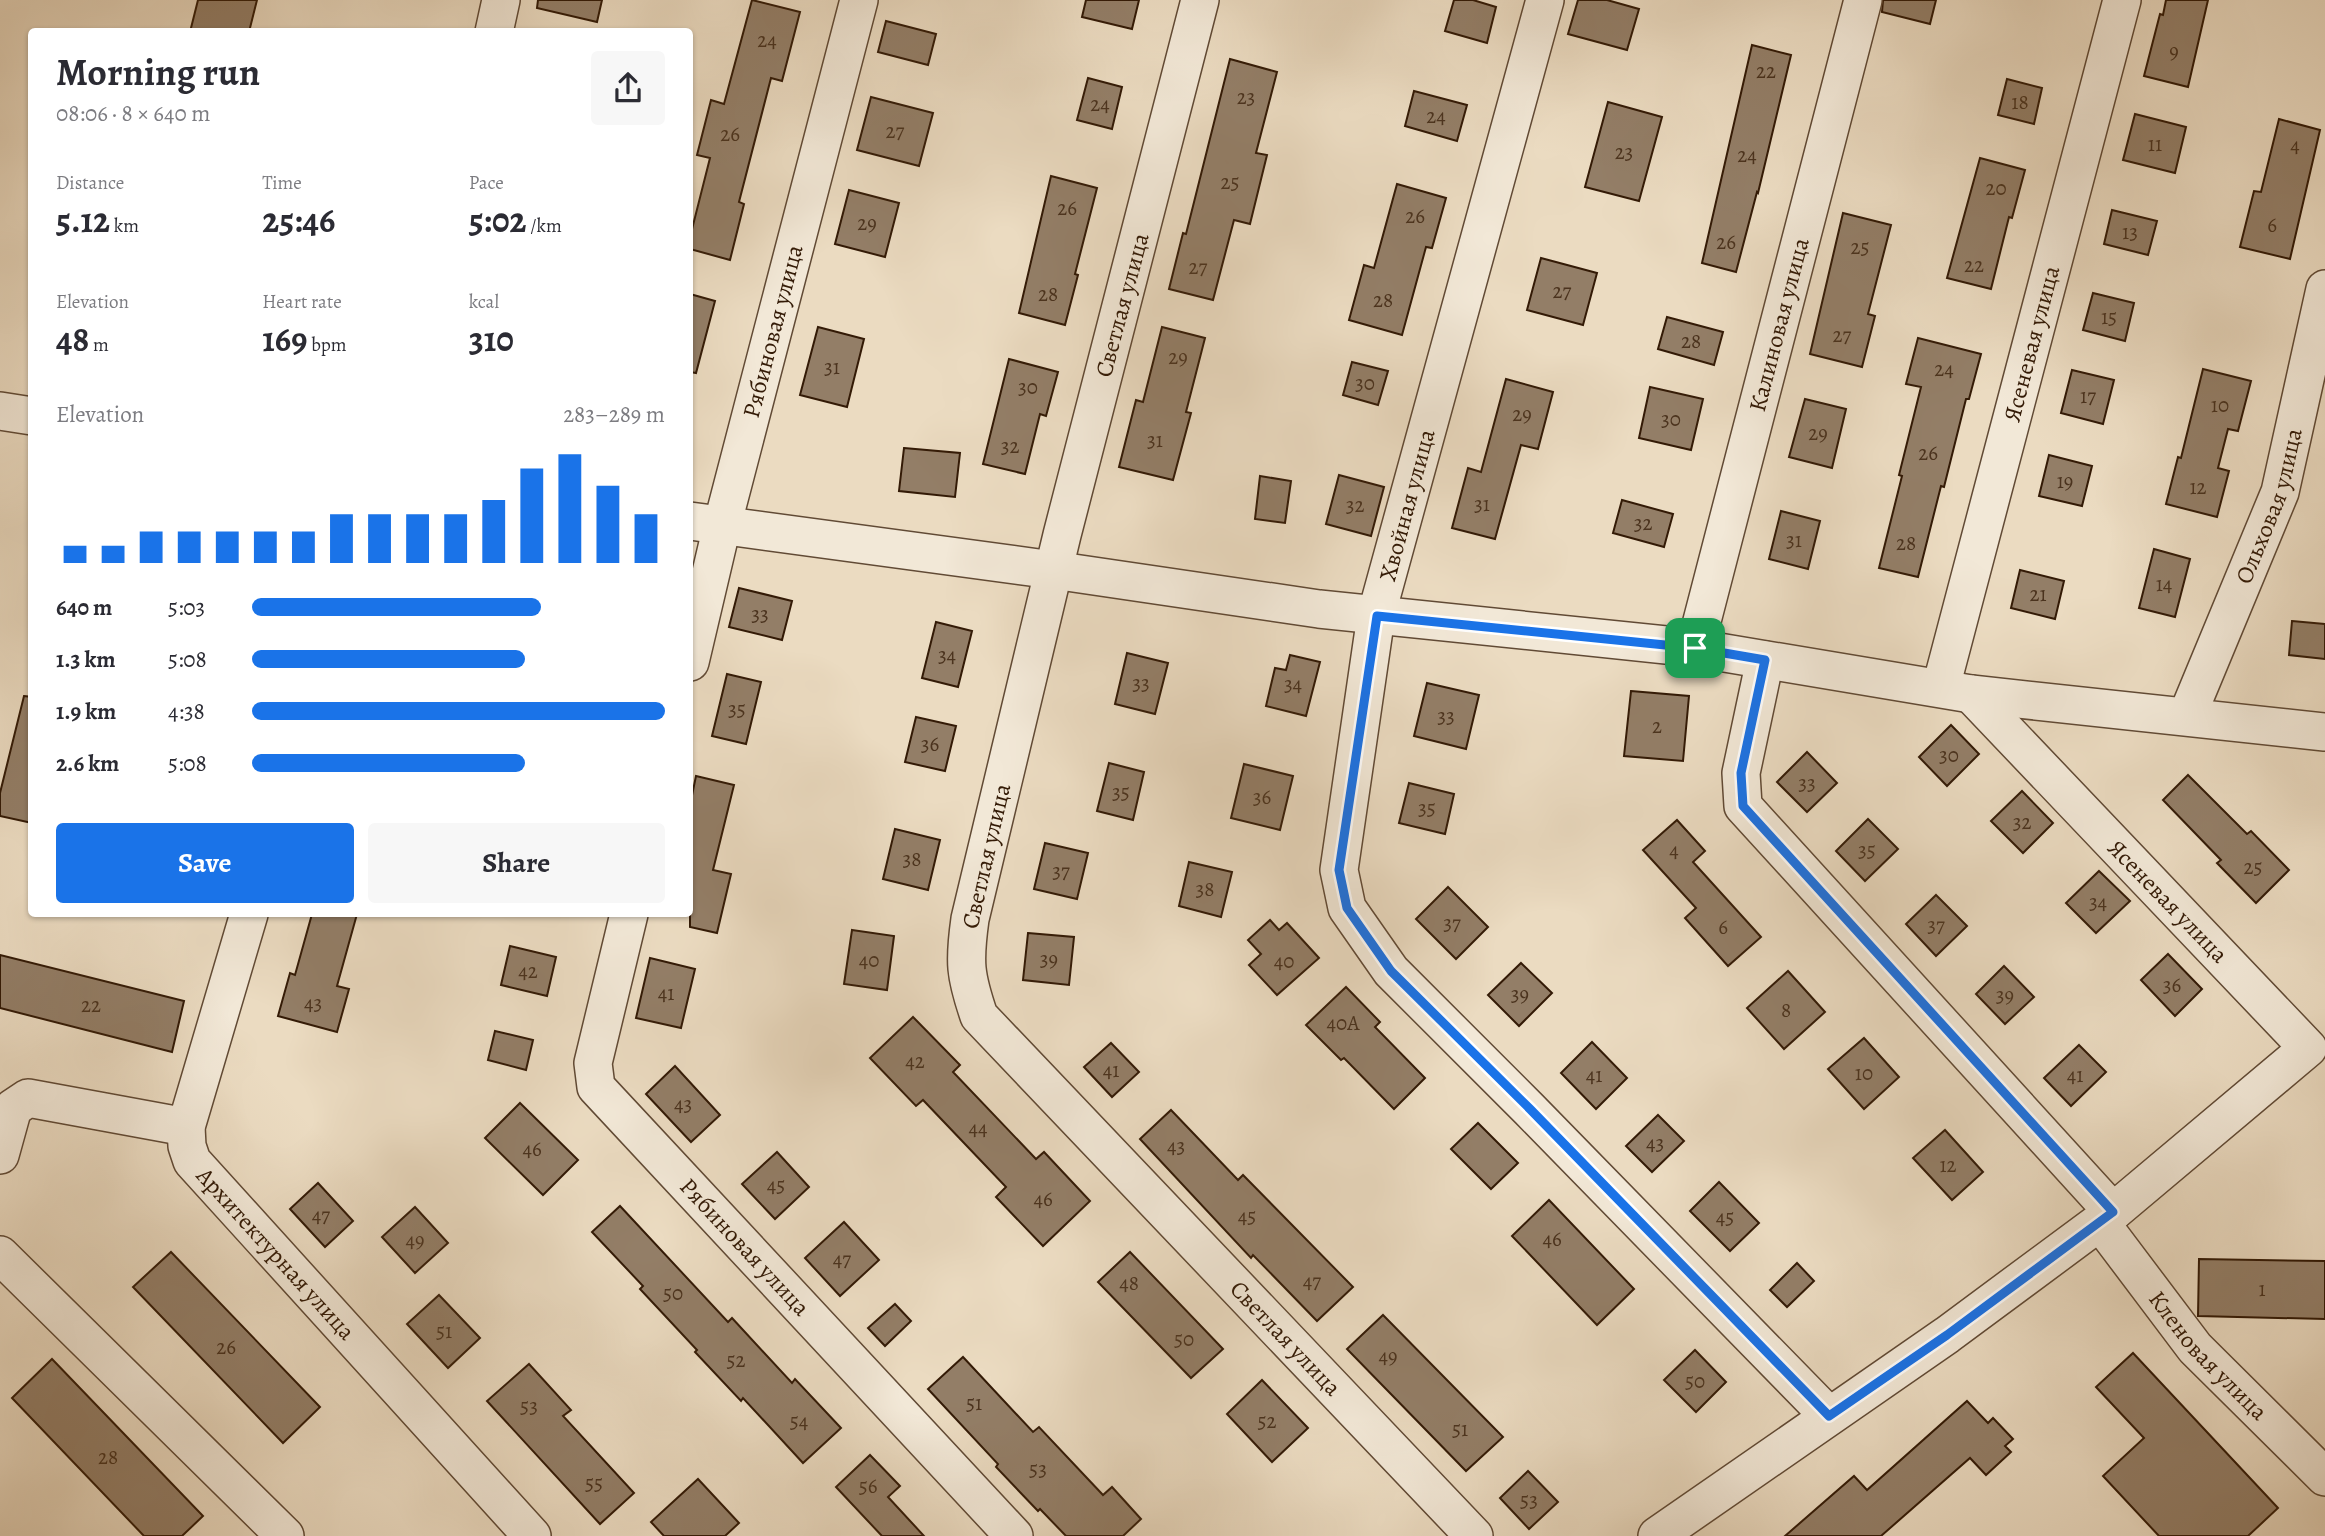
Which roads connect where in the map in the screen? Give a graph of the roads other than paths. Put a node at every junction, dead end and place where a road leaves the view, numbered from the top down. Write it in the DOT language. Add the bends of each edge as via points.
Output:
graph roads {
  1 [pos="501,0"];
  2 [pos="859,0"];
  3 [pos="1200,0"];
  4 [pos="1545,0"];
  5 [pos="1863,0"];
  6 [pos="2122,0"];
  7 [pos="495,28"];
  8 [pos="2325,289"];
  9 [pos="0,411"];
  10 [pos="28,415"];
  11 [pos="706,524"];
  12 [pos="1053,570"];
  13 [pos="1377,616"];
  14 [pos="693,636"];
  15 [pos="1695,648"];
  16 [pos="1765,660"];
  17 [pos="1956,690"];
  18 [pos="2188,716"];
  19 [pos="2325,732"];
  20 [pos="248,917"];
  21 [pos="628,917"];
  22 [pos="2319,1041"];
  23 [pos="186,1127"];
  24 [pos="0,1155"];
  25 [pos="2107,1217"];
  26 [pos="0,1255"];
  27 [pos="1829,1416"];
  28 [pos="2325,1477"];
  29 [pos="1677,1530"];
  30 [pos="285,1536"];
  31 [pos="532,1536"];
  32 [pos="1014,1536"];
  33 [pos="1474,1536"];
  1 -- 7 [label="street"];
  2 -- 11 [label="street, Рябиновая улица"];
  3 -- 12 [label="street, Светлая улица"];
  4 -- 13 [label="street, Хвойная улица"];
  5 -- 15 [label="street, Калиновая улица"];
  6 -- 17 [label="street, Ясеневая улица"];
  8 -- 18 [label="street, Ольховая улица" via="2280,492"];
  9 -- 10 [label="street"];
  11 -- 12 [label="street"];
  11 -- 14 [label="street, Рябиновая улица"];
  12 -- 13 [label="street"];
  12 -- 33 [label="street, Светлая улица" via="970,919 967,983 979,1016"];
  13 -- 15 [label="street"];
  13 -- 27 [label="street, Хвойная улица" via="1339,870 1347,908 1391,971"];
  15 -- 16 [label="street"];
  16 -- 17 [label="street"];
  16 -- 25 [label="street" via="1741,773 1743,806"];
  17 -- 18 [label="street"];
  17 -- 22 [label="street, Ясеневая улица"];
  18 -- 19 [label="street"];
  20 -- 23 [label="street, Архитектурная улица"];
  21 -- 32 [label="street, Рябиновая улица" via="593,1063 596,1087"];
  22 -- 25 [label="street"];
  23 -- 24 [label="street" via="29,1098 13,1108"];
  23 -- 31 [label="street, Архитектурная улица" via="192,1161"];
  25 -- 27 [label="street"];
  25 -- 28 [label="street, Кленовая улица" via="2195,1348"];
  26 -- 30 [label="street"];
  27 -- 29 [label="street"];
}
